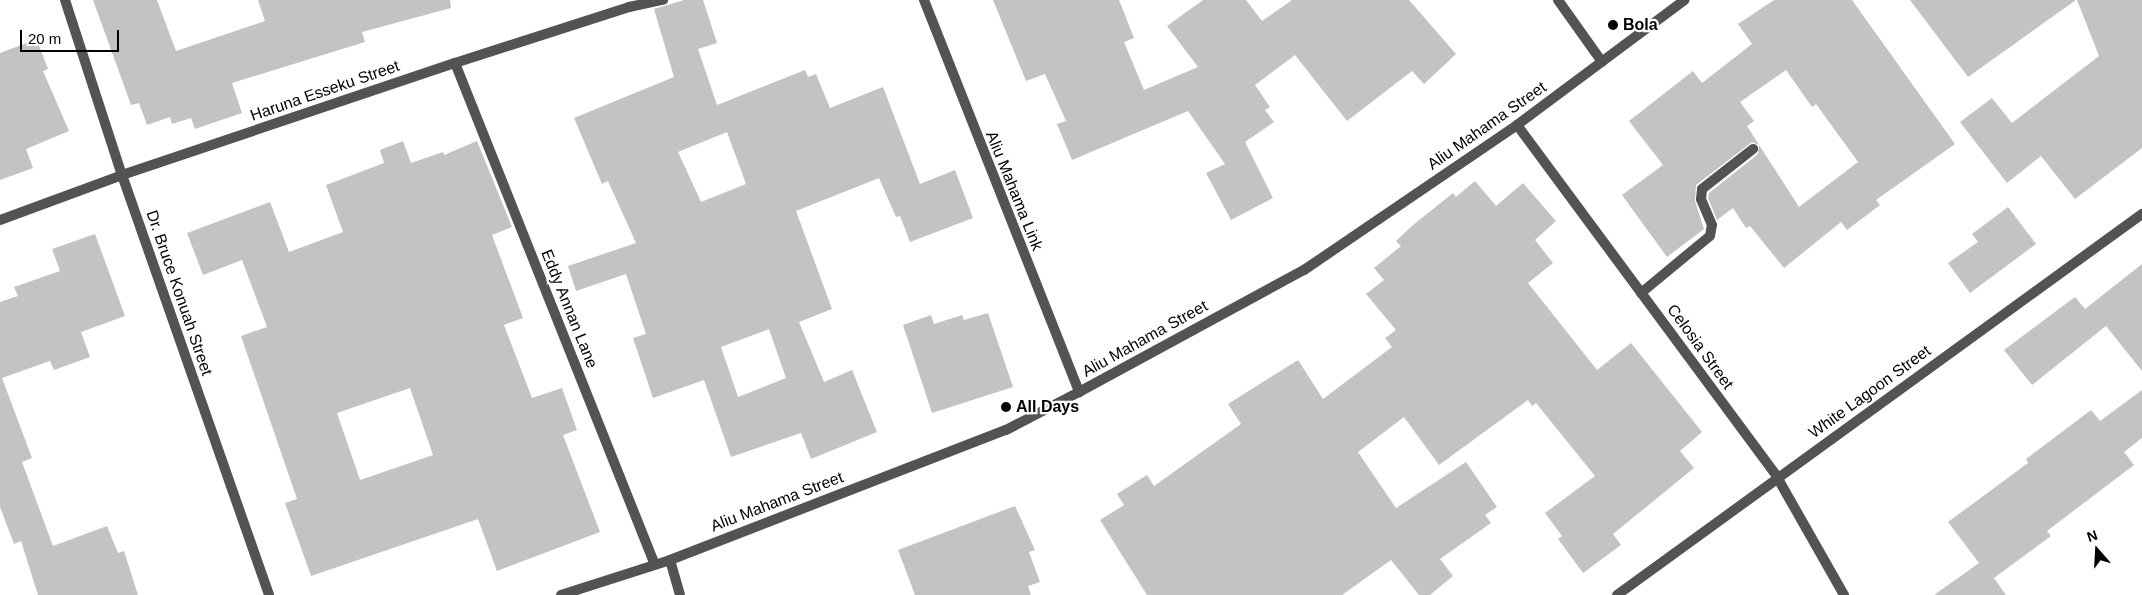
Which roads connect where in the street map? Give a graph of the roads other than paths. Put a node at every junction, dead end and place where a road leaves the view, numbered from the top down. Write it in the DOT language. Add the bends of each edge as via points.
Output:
graph roads {
  1 [pos="65,0"];
  2 [pos="663,0"];
  3 [pos="924,0"];
  4 [pos="1558,0"];
  5 [pos="1685,0"];
  6 [pos="628,4"];
  7 [pos="1602,62"];
  8 [pos="455,63"];
  9 [pos="1518,125"];
  10 [pos="1753,149"];
  11 [pos="122,175"];
  12 [pos="2142,214"];
  13 [pos="0,220"];
  14 [pos="1641,293"];
  15 [pos="1079,392"];
  16 [pos="1777,477"];
  17 [pos="670,560"];
  18 [pos="655,565"];
  19 [pos="269,595"];
  20 [pos="561,595"];
  21 [pos="680,595"];
  22 [pos="1617,595"];
  23 [pos="1844,595"];
  1 -- 11 [label="street, Dr. Bruce Konuah Street"];
  2 -- 6 [label="street, Haruna Esseku Street"];
  3 -- 15 [label="street, Aliu Mahama Link"];
  4 -- 7 [label="street"];
  5 -- 7 [label="street, Aliu Mahama Street"];
  6 -- 8 [label="street, Haruna Esseku Street"];
  7 -- 9 [label="street, Aliu Mahama Street"];
  8 -- 11 [label="street, Haruna Esseku Street"];
  8 -- 18 [label="street, Eddy Annan Lane"];
  9 -- 14 [label="street, Celosia Street"];
  9 -- 15 [label="street, Aliu Mahama Street" via="1304,270"];
  10 -- 14 [label="street" via="1702,189 1701,198 1712,225 1710,236"];
  11 -- 13 [label="street, Haruna Esseku Street"];
  11 -- 19 [label="street, Dr. Bruce Konuah Street"];
  12 -- 16 [label="street, White Lagoon Street"];
  14 -- 16 [label="street, Celosia Street"];
  15 -- 17 [label="street, Aliu Mahama Street" via="1006,430"];
  16 -- 22 [label="street, White Lagoon Street"];
  16 -- 23 [label="street, Celosia Street"];
  17 -- 18 [label="street, Aliu Mahama Street"];
  17 -- 21 [label="street"];
  18 -- 20 [label="street, Aliu Mahama Street"];
}
